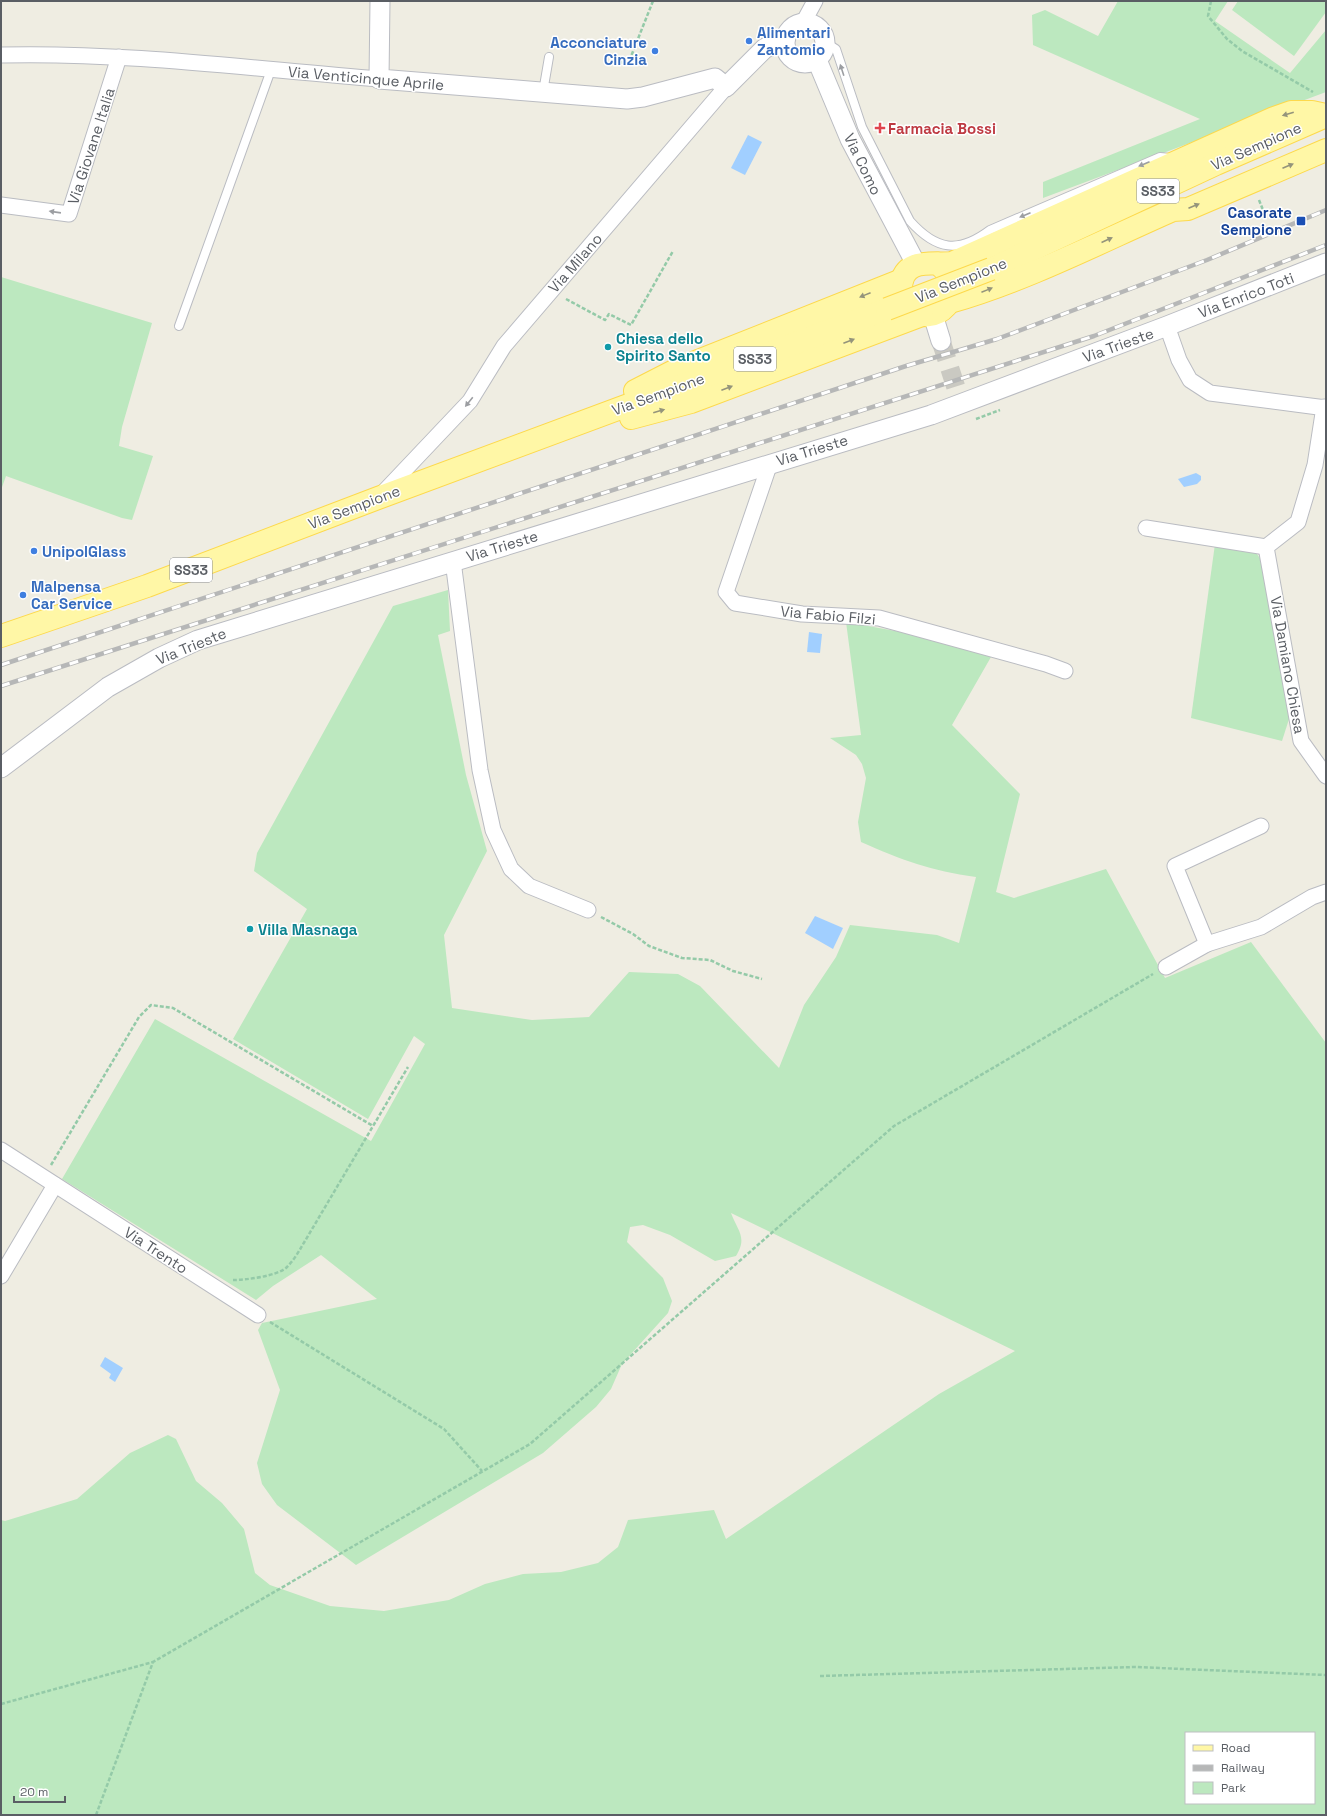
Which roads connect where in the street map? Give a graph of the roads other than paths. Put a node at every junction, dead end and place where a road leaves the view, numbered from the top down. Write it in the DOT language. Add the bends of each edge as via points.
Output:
graph roads {
  1 [pos="380,1"];
  2 [pos="814,1"];
  3 [pos="803,23"];
  4 [pos="784,42"];
  5 [pos="825,42"];
  6 [pos="1,55"];
  7 [pos="119,57"];
  8 [pos="549,57"];
  9 [pos="817,60"];
  10 [pos="271,70"];
  11 [pos="379,79"];
  12 [pos="726,87"];
  13 [pos="542,93"];
  14 [pos="845,105"];
  15 [pos="1326,116"];
  16 [pos="1326,150"];
  17 [pos="1182,159"];
  18 [pos="1,205"];
  19 [pos="1326,263"];
  20 [pos="916,264"];
  21 [pos="938,264"];
  22 [pos="902,280"];
  23 [pos="950,302"];
  24 [pos="927,315"];
  25 [pos="179,326"];
  26 [pos="1167,326"];
  27 [pos="940,341"];
  28 [pos="622,407"];
  29 [pos="1325,408"];
  30 [pos="580,422"];
  31 [pos="770,463"];
  32 [pos="378,498"];
  33 [pos="1146,528"];
  34 [pos="1266,547"];
  35 [pos="453,561"];
  36 [pos="5,632"];
  37 [pos="1065,671"];
  38 [pos="1,768"];
  39 [pos="1326,776"];
  40 [pos="1261,826"];
  41 [pos="1326,892"];
  42 [pos="588,910"];
  43 [pos="1207,944"];
  44 [pos="1166,967"];
  45 [pos="1,1150"];
  46 [pos="49,1181"];
  47 [pos="1,1276"];
  48 [pos="258,1315"];
  1 -- 11 [label="street"];
  2 -- 3 [label="street"];
  3 -- 4 [label="street" via="794,26 787,33"];
  3 -- 5 [label="street" via="817,28"];
  4 -- 9 [label="street" via="787,54 795,61 806,64"];
  4 -- 12 [label="street, Via Milano" via="765,48"];
  5 -- 9 [label="street"];
  14 -- 5 [label="lane, one-way" via="836,49"];
  6 -- 7 [label="street, Via Venticinque Aprile"];
  7 -- 10 [label="street, Via Venticinque Aprile"];
  7 -- 18 [label="street, Via Giovane Italia, one-way" via="69,214"];
  8 -- 13 [label="lane"];
  9 -- 14 [label="street, Via Como"];
  10 -- 11 [label="street, Via Venticinque Aprile"];
  10 -- 25 [label="lane"];
  11 -- 13 [label="street, Via Venticinque Aprile"];
  12 -- 13 [label="street, Via Venticinque Aprile" via="715,78 627,99"];
  12 -- 32 [label="street, Via Milano, one-way" via="504,346 470,401"];
  17 -- 14 [label="lane, one-way" via="1160,157 990,230 976,240 961,245 938,244 921,233 910,221 862,127"];
  14 -- 20 [label="street, Via Como" via="850,139"];
  15 -- 17 [label="main road, one-way" via="1312,112 1291,112"];
  15 -- 28 [label="main road, Via Sempione / SS33, bridge" via="990,269 887,310"];
  23 -- 16 [label="main road, one-way" via="977,294 1069,257 1173,210 1188,209"];
  17 -- 21 [label="main road" via="952,263"];
  19 -- 26 [label="street, Via Enrico Toti"];
  20 -- 21 [label="main road"];
  20 -- 22 [label="main road" via="907,271"];
  21 -- 23 [label="main road" via="947,271 952,280 954,291"];
  22 -- 24 [label="main road" via="901,292 904,302 912,310"];
  22 -- 28 [label="main road, one-way" via="678,369 637,389"];
  23 -- 24 [label="main road" via="943,310"];
  24 -- 27 [label="street"];
  30 -- 24 [label="main road, one-way" via="602,426 691,402"];
  26 -- 29 [label="street" via="1179,360 1190,380 1210,393"];
  26 -- 31 [label="street, Via Trieste"];
  28 -- 30 [label="main road, Via Sempione / SS33"];
  29 -- 34 [label="street" via="1315,465 1298,522"];
  30 -- 32 [label="main road, Via Sempione / SS33"];
  31 -- 35 [label="street, Via Trieste"];
  31 -- 37 [label="street, Via Fabio Filzi" via="726,592 735,603 802,614 879,618"];
  32 -- 36 [label="main road, Via Sempione / SS33" via="147,586"];
  33 -- 34 [label="street"];
  34 -- 39 [label="street, Via Damiano Chiesa" via="1301,741"];
  35 -- 38 [label="street, Via Trieste" via="198,640 159,658 108,687"];
  35 -- 42 [label="street, Via Trieste" via="480,770 493,830 511,869 529,886"];
  40 -- 43 [label="street" via="1175,866"];
  41 -- 43 [label="street" via="1312,897 1261,927"];
  43 -- 44 [label="street"];
  45 -- 46 [label="street, Via Trento"];
  46 -- 47 [label="street"];
  46 -- 48 [label="street, Via Trento"];
}
